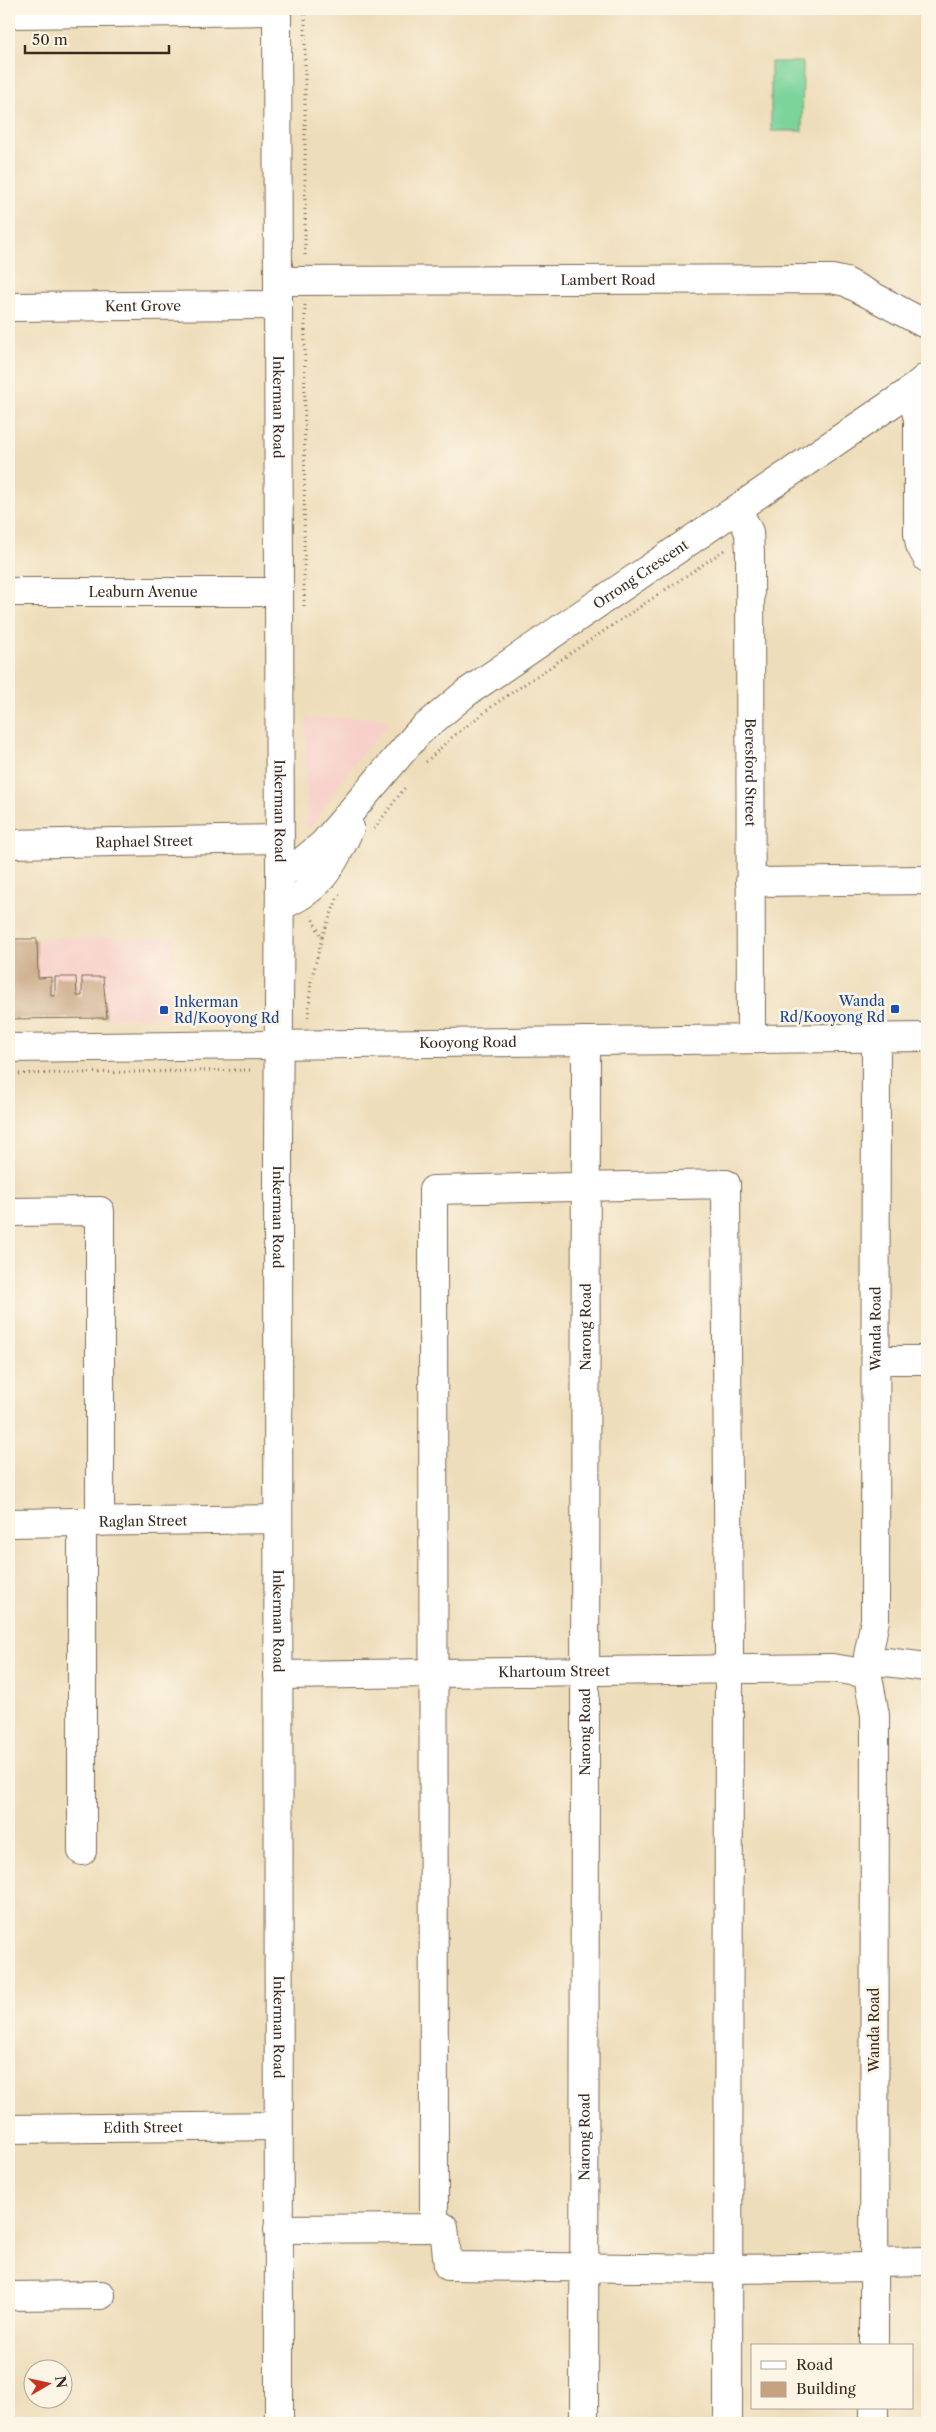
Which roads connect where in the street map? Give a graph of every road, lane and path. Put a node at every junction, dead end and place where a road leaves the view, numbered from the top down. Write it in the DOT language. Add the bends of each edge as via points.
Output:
graph roads {
  1 [pos="305,9"];
  2 [pos="278,10"];
  3 [pos="9,14"];
  4 [pos="304,280"];
  5 [pos="278,293"];
  6 [pos="9,307"];
  7 [pos="927,325"];
  8 [pos="927,377"];
  9 [pos="906,394"];
  10 [pos="743,521"];
  11 [pos="927,558"];
  12 [pos="9,592"];
  13 [pos="278,592"];
  14 [pos="304,607"];
  15 [pos="422,766"];
  16 [pos="408,784"];
  17 [pos="370,788"];
  18 [pos="373,830"];
  19 [pos="280,840"];
  20 [pos="9,844"];
  21 [pos="280,872"];
  22 [pos="927,880"];
  23 [pos="750,882"];
  24 [pos="341,889"];
  25 [pos="307,894"];
  26 [pos="280,906"];
  27 [pos="322,938"];
  28 [pos="308,1017"];
  29 [pos="927,1037"];
  30 [pos="876,1038"];
  31 [pos="751,1039"];
  32 [pos="586,1041"];
  33 [pos="278,1045"];
  34 [pos="9,1048"];
  35 [pos="251,1070"];
  36 [pos="9,1074"];
  37 [pos="586,1187"];
  38 [pos="9,1212"];
  39 [pos="876,1360"];
  40 [pos="927,1360"];
  41 [pos="278,1519"];
  42 [pos="9,1522"];
  43 [pos="91,1522"];
  44 [pos="875,1667"];
  45 [pos="922,1667"];
  46 [pos="729,1669"];
  47 [pos="585,1671"];
  48 [pos="433,1674"];
  49 [pos="278,1675"];
  50 [pos="82,1851"];
  51 [pos="278,2126"];
  52 [pos="9,2129"];
  53 [pos="434,2228"];
  54 [pos="278,2229"];
  55 [pos="927,2261"];
  56 [pos="874,2265"];
  57 [pos="583,2267"];
  58 [pos="727,2269"];
  59 [pos="102,2295"];
  60 [pos="9,2296"];
  61 [pos="874,2344"];
  62 [pos="874,2410"];
  63 [pos="278,2423"];
  64 [pos="584,2423"];
  65 [pos="728,2423"];
  66 [pos="874,2423"];
  1 -- 4 [label="path"];
  2 -- 3 [label="street"];
  2 -- 5 [label="street, Inkerman Road"];
  4 -- 5 [label="street, Lambert Road"];
  4 -- 7 [label="street, Lambert Road" via="832,279 846,282"];
  4 -- 14 [label="path"];
  5 -- 6 [label="street, Kent Grove"];
  5 -- 13 [label="street, Inkerman Road"];
  8 -- 9 [label="street, Orrong Crescent"];
  9 -- 10 [label="street, Orrong Crescent"];
  9 -- 11 [label="street" via="918,418 918,533"];
  10 -- 15 [label="path" via="498,702 451,738"];
  10 -- 17 [label="street, Orrong Crescent" via="466,692 418,733"];
  10 -- 23 [label="street, Beresford Street"];
  12 -- 13 [label="street, Leaburn Avenue"];
  13 -- 19 [label="street, Inkerman Road"];
  16 -- 18 [label="path"];
  17 -- 21 [label="street, Orrong Crescent" via="309,858"];
  17 -- 25 [label="street, Orrong Crescent" via="327,873"];
  19 -- 20 [label="street, Raphael Street"];
  19 -- 21 [label="street, Inkerman Road"];
  21 -- 26 [label="street, Inkerman Road"];
  22 -- 23 [label="street"];
  23 -- 31 [label="street, Beresford Street"];
  24 -- 27 [label="path"];
  25 -- 26 [label="street, Orrong Crescent"];
  25 -- 27 [label="path" via="309,910"];
  26 -- 33 [label="street, Inkerman Road"];
  27 -- 28 [label="path"];
  29 -- 30 [label="street, Kooyong Road"];
  30 -- 31 [label="street, Kooyong Road"];
  30 -- 39 [label="street, Wanda Road"];
  31 -- 32 [label="street, Kooyong Road"];
  32 -- 33 [label="street, Kooyong Road"];
  32 -- 37 [label="street, Narong Road"];
  33 -- 34 [label="street, Kooyong Road"];
  33 -- 41 [label="street, Inkerman Road"];
  35 -- 36 [label="path"];
  37 -- 46 [label="street" via="726,1184"];
  37 -- 47 [label="street, Narong Road"];
  37 -- 48 [label="street" via="433,1190"];
  38 -- 43 [label="street" via="100,1211"];
  39 -- 40 [label="street"];
  39 -- 44 [label="street, Wanda Road"];
  41 -- 43 [label="street, Raglan Street"];
  41 -- 49 [label="street, Inkerman Road"];
  42 -- 43 [label="street, Raglan Street"];
  43 -- 50 [label="street"];
  44 -- 45 [label="street, Khartoum Street"];
  44 -- 46 [label="street, Khartoum Street"];
  44 -- 56 [label="street, Wanda Road"];
  46 -- 47 [label="street, Khartoum Street"];
  46 -- 58 [label="street"];
  47 -- 48 [label="street, Khartoum Street"];
  47 -- 57 [label="street, Narong Road"];
  48 -- 49 [label="street, Khartoum Street"];
  48 -- 53 [label="street"];
  49 -- 51 [label="street, Inkerman Road"];
  51 -- 52 [label="street, Edith Street"];
  51 -- 54 [label="street, Inkerman Road"];
  53 -- 54 [label="street"];
  53 -- 57 [label="street" via="444,2227 448,2266"];
  54 -- 63 [label="street, Inkerman Road"];
  55 -- 56 [label="street"];
  56 -- 58 [label="street"];
  56 -- 61 [label="street, Wanda Road"];
  57 -- 58 [label="street"];
  57 -- 64 [label="street, Narong Road"];
  58 -- 65 [label="street"];
  59 -- 60 [label="street"];
  62 -- 66 [label="street"];
}
